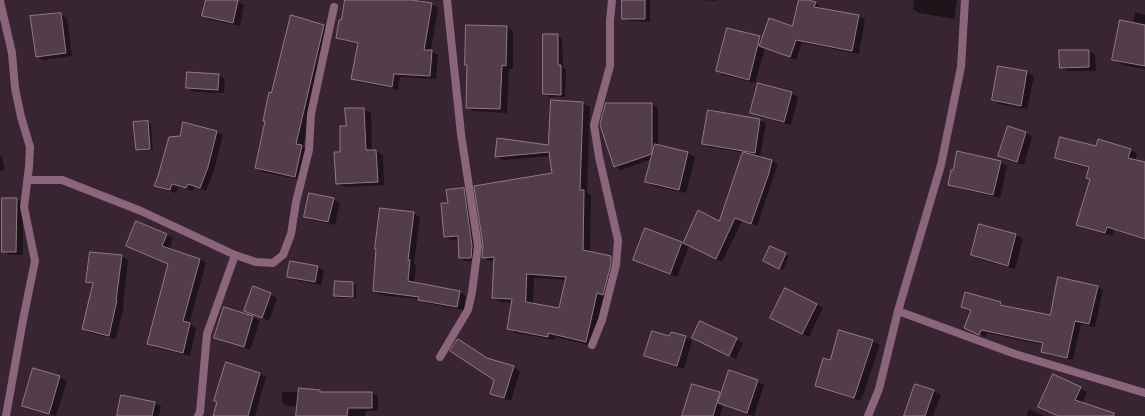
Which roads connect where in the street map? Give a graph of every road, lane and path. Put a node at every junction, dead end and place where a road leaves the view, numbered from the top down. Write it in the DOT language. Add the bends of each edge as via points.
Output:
graph roads {
  1 [pos="447,0"];
  2 [pos="612,0"];
  3 [pos="965,0"];
  4 [pos="0,1"];
  5 [pos="334,7"];
  6 [pos="28,180"];
  7 [pos="235,255"];
  8 [pos="898,311"];
  9 [pos="592,345"];
  10 [pos="440,357"];
  11 [pos="1145,393"];
  12 [pos="6,416"];
  13 [pos="198,416"];
  14 [pos="868,416"];
  1 -- 10 [label="street" via="461,134 478,246 468,310"];
  2 -- 9 [label="street" via="610,66 594,125 618,240 616,266 602,320"];
  3 -- 8 [label="street" via="960,67 941,165"];
  4 -- 6 [label="street" via="10,46 20,117 30,147"];
  5 -- 7 [label="street" via="311,114 309,150 291,234 283,255 273,263 256,262"];
  6 -- 7 [label="street" via="62,180 141,211"];
  6 -- 12 [label="street" via="24,207 35,261"];
  7 -- 13 [label="street" via="207,334"];
  8 -- 11 [label="street" via="1015,354"];
  8 -- 14 [label="street" via="879,389"];
}
